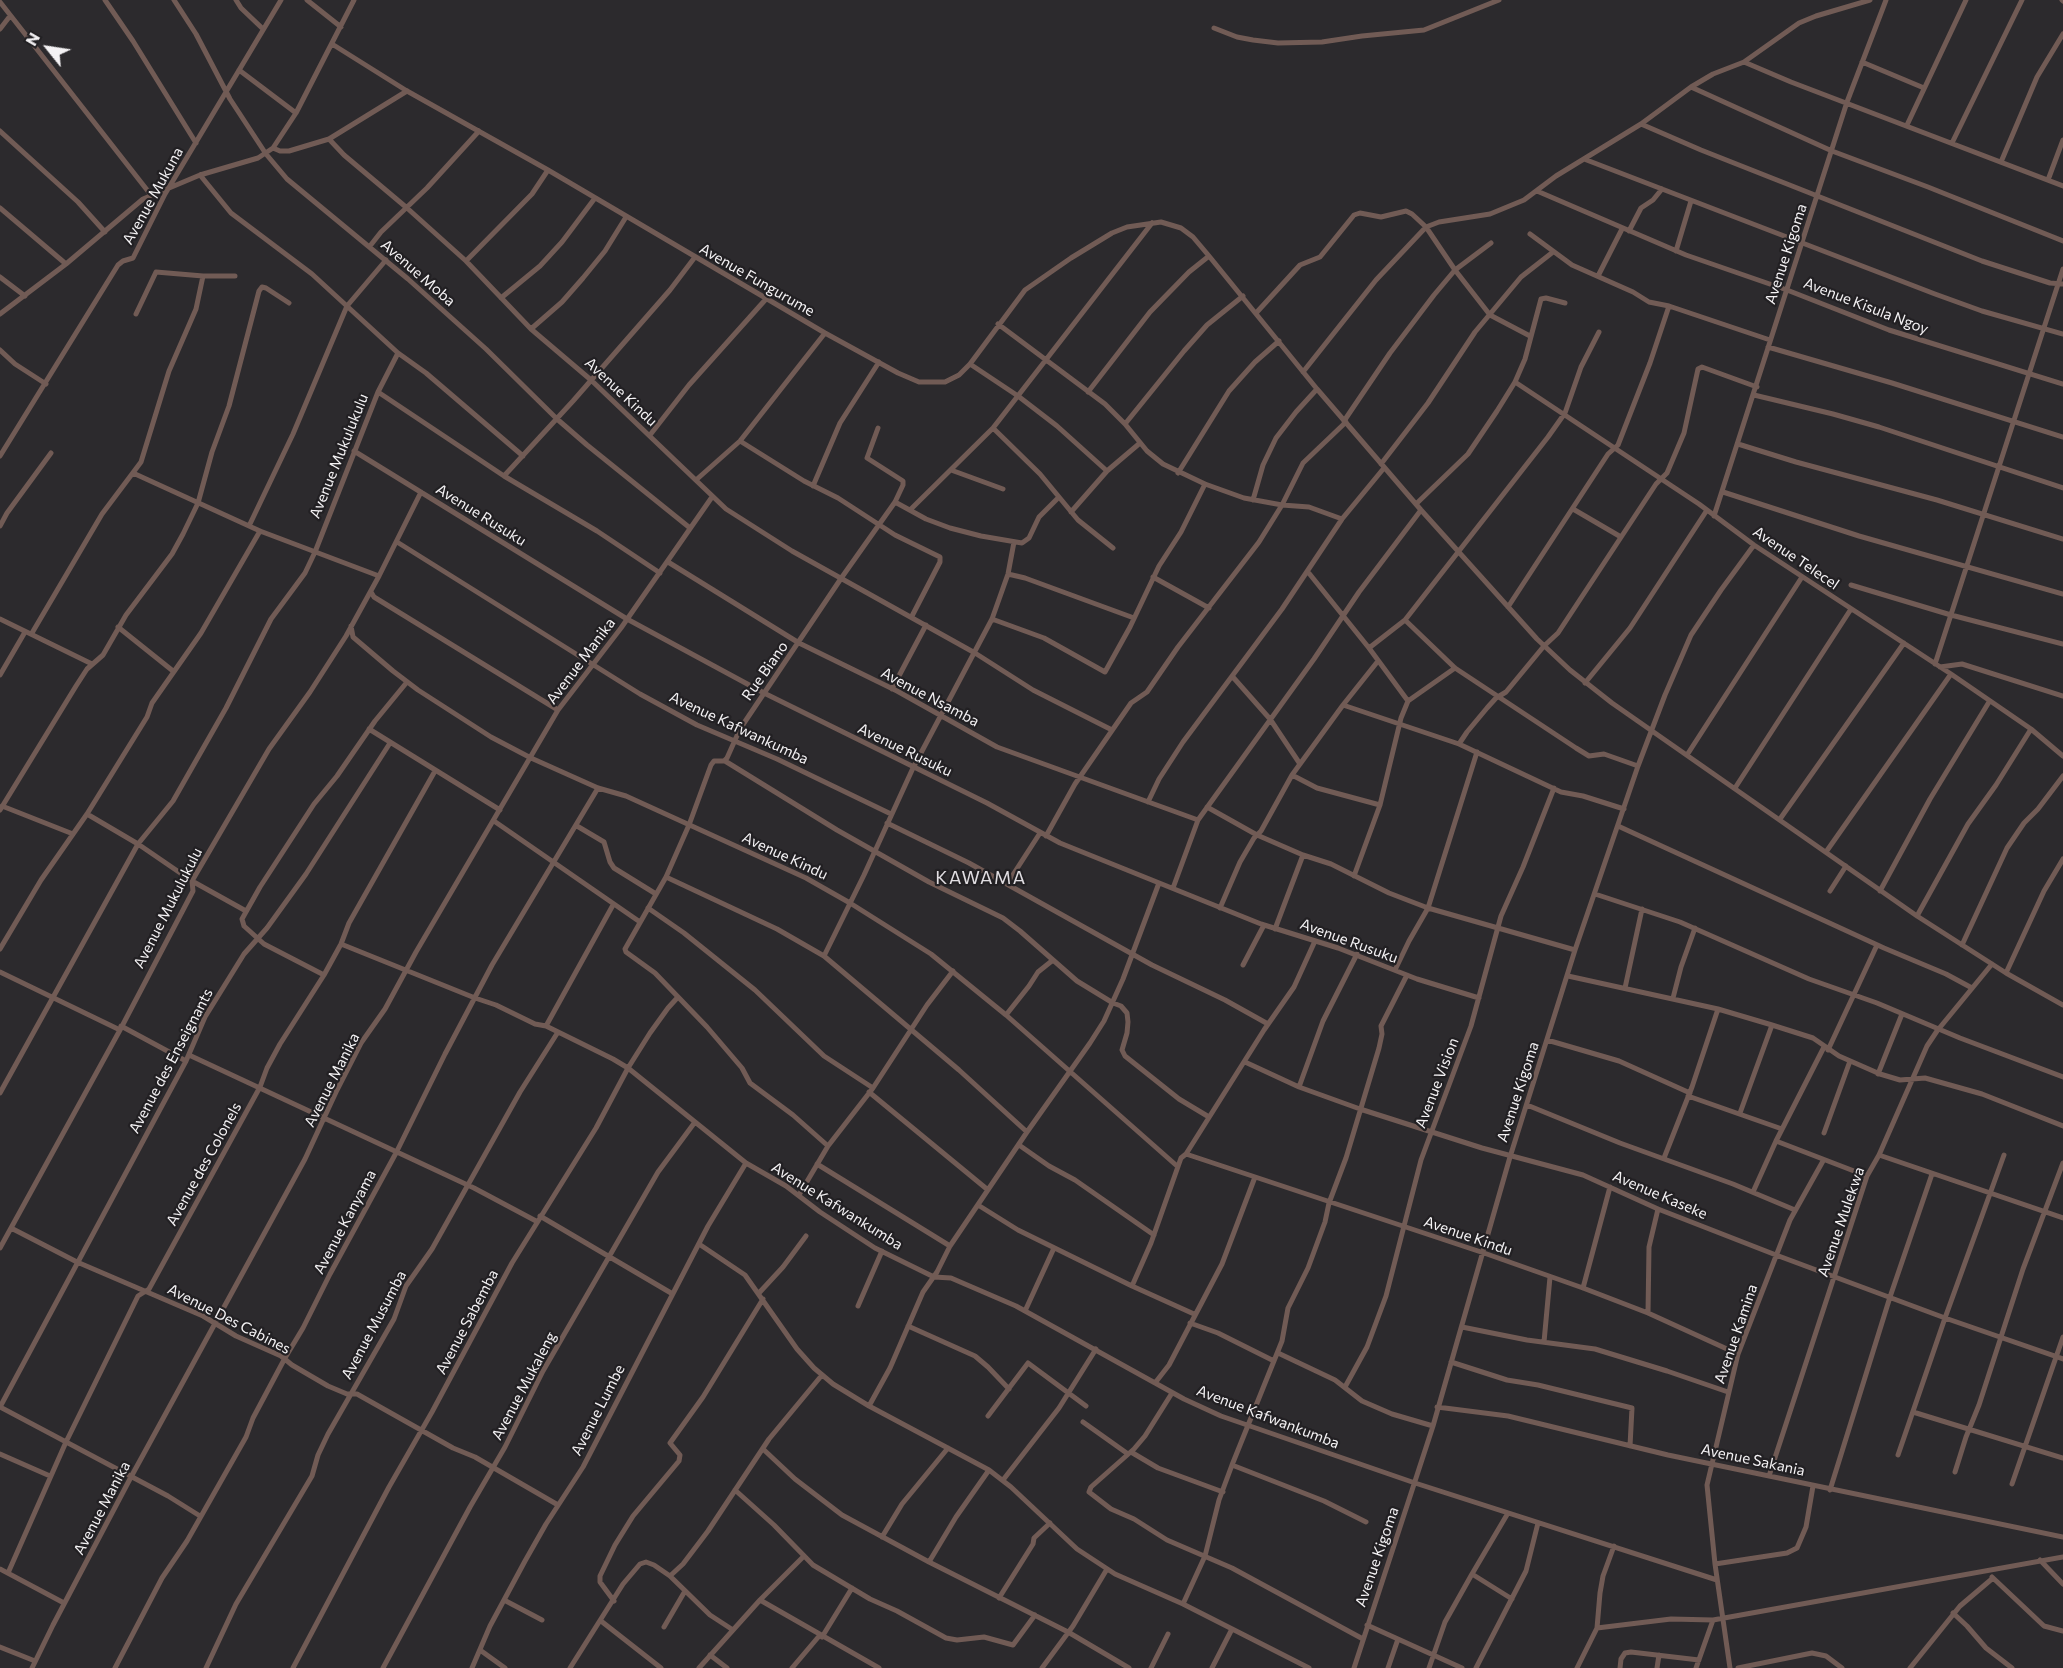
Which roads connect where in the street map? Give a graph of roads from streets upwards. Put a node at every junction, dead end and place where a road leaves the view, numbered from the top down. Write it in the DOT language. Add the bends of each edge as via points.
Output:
graph roads {
  1 [pos="105,0"];
  2 [pos="174,0"];
  3 [pos="236,0"];
  4 [pos="281,0"];
  5 [pos="307,0"];
  6 [pos="354,0"];
  7 [pos="1499,0"];
  8 [pos="1870,0"];
  9 [pos="1886,0"];
  10 [pos="1966,0"];
  11 [pos="2022,0"];
  12 [pos="0,2"];
  13 [pos="10,16"];
  14 [pos="341,27"];
  15 [pos="1214,28"];
  16 [pos="0,29"];
  17 [pos="263,29"];
  18 [pos="2063,34"];
  19 [pos="332,44"];
  20 [pos="1744,62"];
  21 [pos="1862,62"];
  22 [pos="239,69"];
  23 [pos="1691,87"];
  24 [pos="1924,88"];
  25 [pos="407,91"];
  26 [pos="226,92"];
  27 [pos="1846,102"];
  28 [pos="296,113"];
  29 [pos="1641,124"];
  30 [pos="1907,125"];
  31 [pos="0,131"];
  32 [pos="479,131"];
  33 [pos="328,139"];
  34 [pos="2063,140"];
  35 [pos="196,143"];
  36 [pos="1952,143"];
  37 [pos="273,148"];
  38 [pos="1832,151"];
  39 [pos="266,154"];
  40 [pos="1584,159"];
  41 [pos="2001,162"];
  42 [pos="548,170"];
  43 [pos="200,175"];
  44 [pos="2048,180"];
  45 [pos="2063,186"];
  46 [pos="169,187"];
  47 [pos="1662,189"];
  48 [pos="1537,191"];
  49 [pos="151,195"];
  50 [pos="1817,197"];
  51 [pos="595,198"];
  52 [pos="1691,201"];
  53 [pos="0,208"];
  54 [pos="407,208"];
  55 [pos="626,217"];
  56 [pos="1152,223"];
  57 [pos="1426,227"];
  58 [pos="1622,229"];
  59 [pos="1629,231"];
  60 [pos="105,232"];
  61 [pos="1530,234"];
  62 [pos="2063,241"];
  63 [pos="1491,243"];
  64 [pos="1802,243"];
  65 [pos="370,246"];
  66 [pos="1676,251"];
  67 [pos="1552,252"];
  68 [pos="1209,256"];
  69 [pos="695,257"];
  70 [pos="386,260"];
  71 [pos="465,261"];
  72 [pos="66,264"];
  73 [pos="2063,269"];
  74 [pos="1455,270"];
  75 [pos="203,276"];
  76 [pos="235,276"];
  77 [pos="1598,276"];
  78 [pos="0,277"];
  79 [pos="2060,284"];
  80 [pos="1788,290"];
  81 [pos="25,296"];
  82 [pos="1243,296"];
  83 [pos="501,298"];
  84 [pos="766,299"];
  85 [pos="290,303"];
  86 [pos="1564,303"];
  87 [pos="347,306"];
  88 [pos="1669,306"];
  89 [pos="1257,312"];
  90 [pos="0,314"];
  91 [pos="136,314"];
  92 [pos="1490,315"];
  93 [pos="998,324"];
  94 [pos="531,329"];
  95 [pos="2043,329"];
  96 [pos="1599,332"];
  97 [pos="825,333"];
  98 [pos="2063,334"];
  99 [pos="1530,336"];
  100 [pos="1279,341"];
  101 [pos="1769,344"];
  102 [pos="0,350"];
  103 [pos="398,353"];
  104 [pos="1045,360"];
  105 [pos="879,362"];
  106 [pos="970,364"];
  107 [pos="1303,372"];
  108 [pos="2030,374"];
  109 [pos="591,380"];
  110 [pos="1515,382"];
  111 [pos="46,384"];
  112 [pos="2063,384"];
  113 [pos="1757,387"];
  114 [pos="1317,389"];
  115 [pos="378,392"];
  116 [pos="1088,392"];
  117 [pos="1754,395"];
  118 [pos="1017,396"];
  119 [pos="1565,414"];
  120 [pos="557,419"];
  121 [pos="2014,421"];
  122 [pos="1345,422"];
  123 [pos="1125,424"];
  124 [pos="878,428"];
  125 [pos="993,428"];
  126 [pos="650,435"];
  127 [pos="2063,437"];
  128 [pos="740,441"];
  129 [pos="1140,443"];
  130 [pos="1738,444"];
  131 [pos="1614,449"];
  132 [pos="354,450"];
  133 [pos="51,453"];
  134 [pos="0,456"];
  135 [pos="523,456"];
  136 [pos="1382,466"];
  137 [pos="1999,468"];
  138 [pos="951,470"];
  139 [pos="1107,471"];
  140 [pos="1178,472"];
  141 [pos="133,473"];
  142 [pos="504,476"];
  143 [pos="1660,479"];
  144 [pos="696,480"];
  145 [pos="1204,484"];
  146 [pos="813,486"];
  147 [pos="2063,488"];
  148 [pos="1004,489"];
  149 [pos="421,492"];
  150 [pos="1723,492"];
  151 [pos="1059,496"];
  152 [pos="712,497"];
  153 [pos="1253,500"];
  154 [pos="895,501"];
  155 [pos="198,503"];
  156 [pos="1416,504"];
  157 [pos="1282,505"];
  158 [pos="1573,509"];
  159 [pos="910,510"];
  160 [pos="1421,510"];
  161 [pos="1707,510"];
  162 [pos="1071,512"];
  163 [pos="1984,514"];
  164 [pos="1714,516"];
  165 [pos="1342,519"];
  166 [pos="879,525"];
  167 [pos="0,526"];
  168 [pos="249,526"];
  169 [pos="690,528"];
  170 [pos="260,531"];
  171 [pos="1621,537"];
  172 [pos="2063,539"];
  173 [pos="396,542"];
  174 [pos="1014,542"];
  175 [pos="1754,545"];
  176 [pos="1113,548"];
  177 [pos="315,552"];
  178 [pos="1460,552"];
  179 [pos="668,562"];
  180 [pos="1965,567"];
  181 [pos="1308,572"];
  182 [pos="660,573"];
  183 [pos="1008,574"];
  184 [pos="379,576"];
  185 [pos="1802,576"];
  186 [pos="842,577"];
  187 [pos="1153,577"];
  188 [pos="1851,585"];
  189 [pos="371,592"];
  190 [pos="2063,594"];
  191 [pos="1508,607"];
  192 [pos="1209,608"];
  193 [pos="1851,609"];
  194 [pos="1951,615"];
  195 [pos="912,616"];
  196 [pos="1343,616"];
  197 [pos="1134,618"];
  198 [pos="0,619"];
  199 [pos="627,619"];
  200 [pos="992,620"];
  201 [pos="1405,620"];
  202 [pos="926,625"];
  203 [pos="351,626"];
  204 [pos="118,627"];
  205 [pos="25,632"];
  206 [pos="32,633"];
  207 [pos="799,643"];
  208 [pos="1904,643"];
  209 [pos="2063,644"];
  210 [pos="1544,646"];
  211 [pos="1368,648"];
  212 [pos="975,653"];
  213 [pos="1378,661"];
  214 [pos="92,664"];
  215 [pos="593,664"];
  216 [pos="1938,665"];
  217 [pos="1455,668"];
  218 [pos="173,670"];
  219 [pos="1951,674"];
  220 [pos="0,675"];
  221 [pos="1232,676"];
  222 [pos="407,682"];
  223 [pos="1585,683"];
  224 [pos="892,689"];
  225 [pos="764,693"];
  226 [pos="1498,696"];
  227 [pos="2063,696"];
  228 [pos="1408,701"];
  229 [pos="1989,702"];
  230 [pos="1343,705"];
  231 [pos="558,710"];
  232 [pos="939,716"];
  233 [pos="1270,719"];
  234 [pos="1400,723"];
  235 [pos="369,729"];
  236 [pos="2031,729"];
  237 [pos="1112,730"];
  238 [pos="1652,730"];
  239 [pos="734,742"];
  240 [pos="390,743"];
  241 [pos="1459,744"];
  242 [pos="1477,752"];
  243 [pos="1687,755"];
  244 [pos="2063,756"];
  245 [pos="531,758"];
  246 [pos="725,761"];
  247 [pos="1300,764"];
  248 [pos="1638,766"];
  249 [pos="913,768"];
  250 [pos="435,771"];
  251 [pos="1292,775"];
  252 [pos="2063,776"];
  253 [pos="1079,778"];
  254 [pos="598,788"];
  255 [pos="1554,788"];
  256 [pos="1735,788"];
  257 [pos="1148,802"];
  258 [pos="1380,805"];
  259 [pos="1,807"];
  260 [pos="1207,807"];
  261 [pos="1624,809"];
  262 [pos="500,810"];
  263 [pos="87,814"];
  264 [pos="891,814"];
  265 [pos="1780,819"];
  266 [pos="1198,820"];
  267 [pos="494,821"];
  268 [pos="887,823"];
  269 [pos="689,825"];
  270 [pos="1618,825"];
  271 [pos="577,826"];
  272 [pos="73,834"];
  273 [pos="1043,834"];
  274 [pos="1257,835"];
  275 [pos="138,844"];
  276 [pos="875,851"];
  277 [pos="1826,852"];
  278 [pos="1303,855"];
  279 [pos="2063,860"];
  280 [pos="555,863"];
  281 [pos="1846,867"];
  282 [pos="1354,876"];
  283 [pos="666,877"];
  284 [pos="192,881"];
  285 [pos="1159,883"];
  286 [pos="1007,884"];
  287 [pos="1173,888"];
  288 [pos="1830,891"];
  289 [pos="1880,891"];
  290 [pos="656,894"];
  291 [pos="1595,894"];
  292 [pos="850,903"];
  293 [pos="614,904"];
  294 [pos="648,908"];
  295 [pos="1220,908"];
  296 [pos="1428,908"];
  297 [pos="1642,909"];
  298 [pos="246,911"];
  299 [pos="1917,916"];
  300 [pos="640,922"];
  301 [pos="1264,925"];
  302 [pos="1498,928"];
  303 [pos="1695,928"];
  304 [pos="1275,929"];
  305 [pos="258,938"];
  306 [pos="1315,940"];
  307 [pos="341,944"];
  308 [pos="1877,945"];
  309 [pos="1962,945"];
  310 [pos="0,949"];
  311 [pos="1575,950"];
  312 [pos="1133,954"];
  313 [pos="1357,954"];
  314 [pos="824,956"];
  315 [pos="1053,960"];
  316 [pos="1992,964"];
  317 [pos="1243,965"];
  318 [pos="406,970"];
  319 [pos="1395,970"];
  320 [pos="953,971"];
  321 [pos="0,972"];
  322 [pos="2006,973"];
  323 [pos="324,975"];
  324 [pos="1407,975"];
  325 [pos="1568,976"];
  326 [pos="1624,988"];
  327 [pos="1972,988"];
  328 [pos="1855,995"];
  329 [pos="53,997"];
  330 [pos="475,998"];
  331 [pos="678,998"];
  332 [pos="1479,998"];
  333 [pos="1673,998"];
  334 [pos="1113,1003"];
  335 [pos="2062,1003"];
  336 [pos="1718,1009"];
  337 [pos="1902,1014"];
  338 [pos="1006,1015"];
  339 [pos="1268,1024"];
  340 [pos="1772,1025"];
  341 [pos="546,1026"];
  342 [pos="121,1028"];
  343 [pos="1939,1029"];
  344 [pos="911,1030"];
  345 [pos="558,1032"];
  346 [pos="1547,1040"];
  347 [pos="1826,1049"];
  348 [pos="189,1055"];
  349 [pos="186,1061"];
  350 [pos="1850,1061"];
  351 [pos="1245,1062"];
  352 [pos="628,1068"];
  353 [pos="1071,1071"];
  354 [pos="1878,1074"];
  355 [pos="2063,1077"];
  356 [pos="1913,1079"];
  357 [pos="260,1087"];
  358 [pos="1299,1087"];
  359 [pos="871,1090"];
  360 [pos="0,1093"];
  361 [pos="1689,1094"];
  362 [pos="1527,1105"];
  363 [pos="1360,1108"];
  364 [pos="1740,1113"];
  365 [pos="1209,1117"];
  366 [pos="324,1118"];
  367 [pos="695,1122"];
  368 [pos="2063,1126"];
  369 [pos="1782,1129"];
  370 [pos="1432,1131"];
  371 [pos="1027,1132"];
  372 [pos="1824,1133"];
  373 [pos="1776,1141"];
  374 [pos="1019,1145"];
  375 [pos="828,1146"];
  376 [pos="396,1153"];
  377 [pos="1186,1154"];
  378 [pos="1879,1155"];
  379 [pos="2004,1155"];
  380 [pos="1510,1157"];
  381 [pos="1665,1158"];
  382 [pos="1823,1161"];
  383 [pos="746,1163"];
  384 [pos="2063,1163"];
  385 [pos="817,1164"];
  386 [pos="1177,1166"];
  387 [pos="1932,1174"];
  388 [pos="1867,1176"];
  389 [pos="1255,1177"];
  390 [pos="467,1186"];
  391 [pos="1610,1186"];
  392 [pos="988,1190"];
  393 [pos="1753,1192"];
  394 [pos="1990,1193"];
  395 [pos="800,1195"];
  396 [pos="1329,1203"];
  397 [pos="978,1205"];
  398 [pos="1658,1209"];
  399 [pos="1795,1210"];
  400 [pos="2045,1212"];
  401 [pos="538,1218"];
  402 [pos="2063,1218"];
  403 [pos="1404,1226"];
  404 [pos="11,1228"];
  405 [pos="1154,1235"];
  406 [pos="806,1236"];
  407 [pos="3,1237"];
  408 [pos="699,1244"];
  409 [pos="950,1246"];
  410 [pos="0,1248"];
  411 [pos="1054,1248"];
  412 [pos="882,1251"];
  413 [pos="1484,1253"];
  414 [pos="1776,1255"];
  415 [pos="610,1258"];
  416 [pos="77,1262"];
  417 [pos="934,1276"];
  418 [pos="1550,1277"];
  419 [pos="1834,1278"];
  420 [pos="1132,1286"];
  421 [pos="1583,1288"];
  422 [pos="146,1291"];
  423 [pos="671,1293"];
  424 [pos="761,1296"];
  425 [pos="1890,1298"];
  426 [pos="858,1306"];
  427 [pos="1025,1311"];
  428 [pos="1648,1313"];
  429 [pos="1194,1314"];
  430 [pos="1945,1318"];
  431 [pos="1190,1323"];
  432 [pos="216,1324"];
  433 [pos="908,1326"];
  434 [pos="1462,1327"];
  435 [pos="2063,1337"];
  436 [pos="2000,1338"];
  437 [pos="1544,1342"];
  438 [pos="1096,1349"];
  439 [pos="1278,1353"];
  440 [pos="1738,1354"];
  441 [pos="2056,1356"];
  442 [pos="285,1358"];
  443 [pos="2063,1359"];
  444 [pos="1275,1361"];
  445 [pos="1451,1362"];
  446 [pos="822,1375"];
  447 [pos="1155,1383"];
  448 [pos="1345,1387"];
  449 [pos="1009,1389"];
  450 [pos="1728,1392"];
  451 [pos="1172,1393"];
  452 [pos="351,1394"];
  453 [pos="1069,1394"];
  454 [pos="869,1406"];
  455 [pos="1086,1406"];
  456 [pos="0,1407"];
  457 [pos="1437,1407"];
  458 [pos="1913,1412"];
  459 [pos="988,1416"];
  460 [pos="1083,1422"];
  461 [pos="1247,1424"];
  462 [pos="1433,1426"];
  463 [pos="422,1430"];
  464 [pos="1969,1430"];
  465 [pos="66,1442"];
  466 [pos="1630,1446"];
  467 [pos="2024,1447"];
  468 [pos="948,1448"];
  469 [pos="763,1449"];
  470 [pos="1129,1453"];
  471 [pos="0,1454"];
  472 [pos="1898,1455"];
  473 [pos="2063,1458"];
  474 [pos="1711,1464"];
  475 [pos="1232,1465"];
  476 [pos="493,1467"];
  477 [pos="989,1470"];
  478 [pos="1955,1472"];
  479 [pos="50,1476"];
  480 [pos="1769,1476"];
  481 [pos="131,1477"];
  482 [pos="1003,1480"];
  483 [pos="1415,1483"];
  484 [pos="2012,1484"];
  485 [pos="1814,1486"];
  486 [pos="735,1490"];
  487 [pos="1830,1490"];
  488 [pos="1222,1492"];
  489 [pos="558,1505"];
  490 [pos="1508,1514"];
  491 [pos="200,1516"];
  492 [pos="1366,1522"];
  493 [pos="1050,1523"];
  494 [pos="1538,1523"];
  495 [pos="882,1537"];
  496 [pos="2063,1538"];
  497 [pos="1614,1546"];
  498 [pos="804,1556"];
  499 [pos="1205,1556"];
  500 [pos="2063,1557"];
  501 [pos="2040,1560"];
  502 [pos="929,1562"];
  503 [pos="1715,1564"];
  504 [pos="0,1569"];
  505 [pos="1107,1569"];
  506 [pos="1986,1571"];
  507 [pos="8,1573"];
  508 [pos="1472,1574"];
  509 [pos="670,1576"];
  510 [pos="1993,1578"];
  511 [pos="1717,1580"];
  512 [pos="2063,1584"];
  513 [pos="852,1588"];
  514 [pos="685,1591"];
  515 [pos="999,1598"];
  516 [pos="1512,1599"];
  517 [pos="504,1600"];
  518 [pos="760,1600"];
  519 [pos="614,1601"];
  520 [pos="64,1603"];
  521 [pos="1183,1604"];
  522 [pos="1953,1613"];
  523 [pos="1035,1615"];
  524 [pos="1723,1617"];
  525 [pos="542,1620"];
  526 [pos="1713,1620"];
  527 [pos="601,1621"];
  528 [pos="1367,1626"];
  529 [pos="664,1627"];
  530 [pos="1597,1628"];
  531 [pos="1232,1629"];
  532 [pos="733,1630"];
  533 [pos="2063,1631"];
  534 [pos="1068,1632"];
  535 [pos="1168,1634"];
  536 [pos="821,1636"];
  537 [pos="1363,1639"];
  538 [pos="1398,1639"];
  539 [pos="0,1647"];
  540 [pos="480,1650"];
  541 [pos="710,1655"];
  542 [pos="1435,1655"];
  543 [pos="1659,1655"];
  544 [pos="35,1660"];
  545 [pos="1699,1660"];
  546 [pos="32,1668"];
  547 [pos="115,1668"];
  548 [pos="206,1668"];
  549 [pos="293,1668"];
  550 [pos="383,1668"];
  551 [pos="472,1668"];
  552 [pos="505,1668"];
  553 [pos="570,1668"];
  554 [pos="661,1668"];
  555 [pos="699,1668"];
  556 [pos="727,1668"];
  557 [pos="792,1668"];
  558 [pos="879,1668"];
  559 [pos="1042,1668"];
  560 [pos="1130,1668"];
  561 [pos="1151,1668"];
  562 [pos="1212,1668"];
  563 [pos="1308,1668"];
  564 [pos="1354,1668"];
  565 [pos="1388,1668"];
  566 [pos="1430,1668"];
  567 [pos="1462,1668"];
  568 [pos="1476,1668"];
  569 [pos="1577,1668"];
  570 [pos="1620,1668"];
  571 [pos="1657,1668"];
  572 [pos="1696,1668"];
  573 [pos="1730,1668"];
  574 [pos="1738,1668"];
  575 [pos="1842,1668"];
  576 [pos="1910,1668"];
  577 [pos="2012,1668"];
  1 -- 35 [label="street"];
  2 -- 26 [label="street, Avenue Moba"];
  3 -- 17 [label="street"];
  4 -- 17 [label="street, Avenue Mukuna"];
  5 -- 14 [label="street"];
  6 -- 14 [label="street"];
  7 -- 15 [label="street" via="1424,30 1322,42 1253,40"];
  8 -- 20 [label="street" via="1799,23"];
  9 -- 21 [label="street, Avenue Kigoma"];
  10 -- 24 [label="street"];
  11 -- 36 [label="street"];
  12 -- 13 [label="street"];
  13 -- 16 [label="street"];
  13 -- 49 [label="street"];
  14 -- 19 [label="street"];
  17 -- 22 [label="street, Avenue Mukuna"];
  18 -- 41 [label="street" via="2037,77"];
  19 -- 25 [label="street, Avenue Fungurume"];
  19 -- 28 [label="street"];
  20 -- 23 [label="street"];
  20 -- 27 [label="street"];
  21 -- 24 [label="street"];
  21 -- 27 [label="street, Avenue Kigoma"];
  22 -- 26 [label="street, Avenue Mukuna"];
  22 -- 28 [label="street"];
  23 -- 29 [label="street"];
  23 -- 38 [label="street"];
  24 -- 30 [label="street"];
  25 -- 32 [label="street, Avenue Fungurume"];
  25 -- 33 [label="street"];
  26 -- 35 [label="street, Avenue Mukuna"];
  26 -- 39 [label="street, Avenue Moba"];
  27 -- 30 [label="street"];
  27 -- 38 [label="street, Avenue Kigoma"];
  28 -- 37 [label="street"];
  29 -- 40 [label="street"];
  29 -- 50 [label="street"];
  30 -- 36 [label="street"];
  31 -- 60 [label="street"];
  32 -- 42 [label="street, Avenue Fungurume"];
  32 -- 54 [label="street"];
  33 -- 37 [label="street" via="289,152"];
  33 -- 54 [label="street, Avenue Kindu"];
  34 -- 44 [label="street"];
  35 -- 46 [label="street, Avenue Mukuna"];
  36 -- 41 [label="street"];
  37 -- 39 [label="street"];
  38 -- 50 [label="street, Avenue Kigoma"];
  38 -- 62 [label="street"];
  39 -- 43 [label="street"];
  39 -- 65 [label="street, Avenue Moba" via="296,187"];
  40 -- 47 [label="street"];
  40 -- 48 [label="street"];
  41 -- 44 [label="street"];
  42 -- 51 [label="street, Avenue Fungurume"];
  42 -- 71 [label="street" via="532,194"];
  43 -- 46 [label="street"];
  43 -- 87 [label="street" via="227,209"];
  44 -- 45 [label="street"];
  46 -- 49 [label="street"];
  46 -- 111 [label="street, Avenue Mukuna" via="135,255 118,265"];
  47 -- 52 [label="street"];
  47 -- 59 [label="street" via="1641,208"];
  48 -- 57 [label="street" via="1490,214"];
  48 -- 58 [label="street, Avenue Kisula Ngoy"];
  49 -- 60 [label="street"];
  50 -- 64 [label="street, Avenue Kigoma"];
  50 -- 79 [label="street" via="2026,277"];
  51 -- 55 [label="street, Avenue Fungurume"];
  51 -- 83 [label="street" via="540,266"];
  52 -- 64 [label="street"];
  52 -- 66 [label="street"];
  53 -- 72 [label="street"];
  54 -- 65 [label="street"];
  54 -- 71 [label="street, Avenue Kindu"];
  55 -- 69 [label="street, Avenue Fungurume"];
  55 -- 94 [label="street" via="583,278"];
  56 -- 68 [label="street" via="1181,228"];
  56 -- 93 [label="street, Avenue Fungurume" via="1112,233 1045,275 1025,290"];
  56 -- 104 [label="street"];
  57 -- 74 [label="street"];
  57 -- 89 [label="street" via="1406,211 1381,217 1356,214 1320,257 1300,265"];
  57 -- 107 [label="street" via="1376,280"];
  58 -- 59 [label="street, Avenue Kisula Ngoy"];
  58 -- 77 [label="street"];
  59 -- 66 [label="street, Avenue Kisula Ngoy"];
  60 -- 72 [label="street"];
  61 -- 67 [label="street"];
  63 -- 74 [label="street"];
  64 -- 80 [label="street, Avenue Kigoma"];
  64 -- 95 [label="street" via="1982,311"];
  65 -- 70 [label="street, Avenue Moba"];
  66 -- 80 [label="street, Avenue Kisula Ngoy"];
  67 -- 77 [label="street"];
  67 -- 92 [label="street" via="1521,277"];
  68 -- 82 [label="street"];
  68 -- 116 [label="street" via="1150,312"];
  69 -- 84 [label="street, Avenue Fungurume"];
  69 -- 109 [label="street"];
  70 -- 87 [label="street"];
  70 -- 120 [label="street, Avenue Moba"];
  71 -- 83 [label="street, Avenue Kindu"];
  72 -- 81 [label="street"];
  73 -- 79 [label="street"];
  74 -- 92 [label="street"];
  74 -- 122 [label="street" via="1396,345"];
  75 -- 76 [label="street"];
  75 -- 91 [label="street" via="156,272"];
  75 -- 141 [label="street" via="200,297 169,371 146,451"];
  77 -- 88 [label="street" via="1649,302"];
  78 -- 81 [label="street"];
  79 -- 95 [label="street"];
  80 -- 101 [label="street, Avenue Kigoma"];
  80 -- 108 [label="street, Avenue Kisula Ngoy" via="1889,330"];
  81 -- 90 [label="street"];
  82 -- 89 [label="street"];
  82 -- 123 [label="street" via="1207,325"];
  83 -- 94 [label="street, Avenue Kindu"];
  84 -- 97 [label="street, Avenue Fungurume"];
  84 -- 126 [label="street" via="689,384"];
  85 -- 155 [label="street" via="264,287 259,291"];
  86 -- 99 [label="street" via="1542,298"];
  87 -- 103 [label="street"];
  87 -- 168 [label="street"];
  88 -- 101 [label="street"];
  88 -- 131 [label="street" via="1630,417"];
  89 -- 100 [label="street"];
  92 -- 99 [label="street"];
  92 -- 136 [label="street"];
  93 -- 104 [label="street"];
  93 -- 106 [label="street, Avenue Fungurume"];
  94 -- 109 [label="street, Avenue Kindu"];
  95 -- 98 [label="street"];
  95 -- 108 [label="street"];
  96 -- 119 [label="street" via="1581,367"];
  97 -- 105 [label="street, Avenue Fungurume"];
  97 -- 128 [label="street"];
  99 -- 110 [label="street"];
  100 -- 107 [label="street"];
  100 -- 140 [label="street" via="1229,391"];
  101 -- 113 [label="street, Avenue Kigoma"];
  101 -- 121 [label="street"];
  102 -- 111 [label="street"];
  103 -- 115 [label="street, Avenue Mukulukulu"];
  103 -- 135 [label="street"];
  104 -- 116 [label="street"];
  104 -- 118 [label="street"];
  105 -- 106 [label="street, Avenue Fungurume" via="911,379 936,384 952,379"];
  105 -- 146 [label="street" via="840,423"];
  106 -- 118 [label="street"];
  107 -- 114 [label="street"];
  108 -- 112 [label="street, Avenue Kisula Ngoy"];
  108 -- 121 [label="street"];
  109 -- 120 [label="street"];
  109 -- 126 [label="street, Avenue Kindu"];
  110 -- 119 [label="street, Avenue Telecel"];
  110 -- 156 [label="street" via="1475,446"];
  111 -- 134 [label="street, Avenue Mukuna"];
  113 -- 117 [label="street, Avenue Kigoma"];
  113 -- 143 [label="street" via="1702,367 1698,369 1679,448"];
  114 -- 122 [label="street"];
  114 -- 153 [label="street" via="1276,438"];
  115 -- 132 [label="street, Avenue Mukulukulu"];
  115 -- 142 [label="street"];
  116 -- 123 [label="street"];
  117 -- 130 [label="street, Avenue Kigoma"];
  117 -- 137 [label="street" via="1879,427"];
  118 -- 125 [label="street"];
  118 -- 139 [label="street"];
  119 -- 131 [label="street, Avenue Telecel"];
  119 -- 178 [label="street"];
  120 -- 135 [label="street"];
  120 -- 169 [label="street, Avenue Moba"];
  121 -- 127 [label="street"];
  121 -- 137 [label="street"];
  122 -- 136 [label="street"];
  122 -- 157 [label="street" via="1303,463"];
  123 -- 129 [label="street"];
  124 -- 154 [label="street, Rue Biano" via="867,458 902,480 904,484"];
  125 -- 138 [label="street"];
  125 -- 151 [label="street"];
  126 -- 144 [label="street, Avenue Kindu"];
  128 -- 144 [label="street"];
  128 -- 146 [label="street"];
  129 -- 139 [label="street"];
  129 -- 140 [label="street"];
  130 -- 150 [label="street, Avenue Kigoma"];
  130 -- 163 [label="street"];
  131 -- 143 [label="street, Avenue Telecel"];
  131 -- 158 [label="street"];
  132 -- 149 [label="street, Avenue Rusuku"];
  132 -- 177 [label="street, Avenue Mukulukulu"];
  133 -- 167 [label="street"];
  135 -- 142 [label="street"];
  136 -- 156 [label="street"];
  136 -- 165 [label="street"];
  137 -- 147 [label="street"];
  137 -- 163 [label="street"];
  138 -- 148 [label="street"];
  138 -- 159 [label="street"];
  139 -- 162 [label="street"];
  140 -- 145 [label="street"];
  141 -- 155 [label="street"];
  141 -- 206 [label="street" via="102,514"];
  142 -- 182 [label="street"];
  143 -- 161 [label="street, Avenue Telecel"];
  143 -- 171 [label="street"];
  144 -- 152 [label="street, Avenue Kindu"];
  145 -- 153 [label="street"];
  145 -- 187 [label="street"];
  146 -- 166 [label="street"];
  149 -- 173 [label="street, Avenue Mukulukulu"];
  149 -- 199 [label="street, Avenue Rusuku"];
  150 -- 164 [label="street, Avenue Kigoma"];
  150 -- 180 [label="street"];
  151 -- 162 [label="street"];
  151 -- 174 [label="street" via="1039,517 1027,541"];
  152 -- 169 [label="street, Avenue Manika"];
  152 -- 186 [label="street, Avenue Kindu" via="792,551"];
  153 -- 157 [label="street"];
  154 -- 159 [label="street"];
  154 -- 166 [label="street, Rue Biano"];
  155 -- 168 [label="street"];
  155 -- 204 [label="street" via="177,546"];
  156 -- 160 [label="street"];
  157 -- 165 [label="street" via="1310,507"];
  157 -- 192 [label="street"];
  158 -- 171 [label="street"];
  158 -- 191 [label="street"];
  159 -- 174 [label="street" via="958,531"];
  160 -- 178 [label="street"];
  160 -- 196 [label="street"];
  161 -- 164 [label="street, Avenue Telecel"];
  161 -- 223 [label="street" via="1630,628"];
  162 -- 176 [label="street"];
  163 -- 172 [label="street"];
  163 -- 180 [label="street"];
  164 -- 175 [label="street, Avenue Telecel"];
  165 -- 181 [label="street"];
  166 -- 186 [label="street, Rue Biano"];
  166 -- 195 [label="street" via="941,560"];
  168 -- 170 [label="street"];
  169 -- 179 [label="street, Avenue Manika"];
  170 -- 177 [label="street"];
  170 -- 218 [label="street" via="201,633"];
  171 -- 210 [label="street" via="1563,626"];
  173 -- 184 [label="street, Avenue Mukulukulu"];
  173 -- 215 [label="street, Avenue Kafwankumba"];
  174 -- 183 [label="street"];
  175 -- 185 [label="street, Avenue Telecel"];
  175 -- 238 [label="street, Avenue Kigoma" via="1691,635"];
  177 -- 184 [label="street"];
  177 -- 275 [label="street, Avenue Mukulukulu" via="300,581 271,619 173,801"];
  178 -- 191 [label="street"];
  178 -- 201 [label="street"];
  179 -- 182 [label="street, Avenue Manika"];
  179 -- 207 [label="street, Avenue Nsamba"];
  180 -- 190 [label="street"];
  180 -- 194 [label="street"];
  181 -- 196 [label="street"];
  181 -- 221 [label="street"];
  182 -- 199 [label="street, Avenue Manika"];
  183 -- 197 [label="street"];
  183 -- 200 [label="street"];
  184 -- 189 [label="street, Avenue Mukulukulu"];
  185 -- 193 [label="street, Avenue Telecel"];
  185 -- 243 [label="street"];
  186 -- 195 [label="street, Avenue Kindu"];
  186 -- 207 [label="street, Rue Biano"];
  187 -- 192 [label="street"];
  187 -- 197 [label="street"];
  188 -- 194 [label="street"];
  189 -- 203 [label="street, Avenue Mukulukulu"];
  189 -- 231 [label="street"];
  191 -- 210 [label="street"];
  192 -- 237 [label="street" via="1147,693 1133,700"];
  193 -- 208 [label="street, Avenue Telecel"];
  193 -- 256 [label="street"];
  194 -- 209 [label="street"];
  194 -- 216 [label="street"];
  195 -- 202 [label="street, Avenue Kindu"];
  196 -- 211 [label="street"];
  196 -- 233 [label="street"];
  197 -- 200 [label="street" via="1105,672 1044,638"];
  198 -- 205 [label="street"];
  199 -- 215 [label="street, Avenue Manika"];
  199 -- 225 [label="street, Avenue Rusuku"];
  200 -- 212 [label="street"];
  201 -- 211 [label="street"];
  201 -- 217 [label="street"];
  202 -- 212 [label="street, Avenue Kindu"];
  202 -- 224 [label="street"];
  203 -- 222 [label="street, Avenue Kindu" via="353,638"];
  203 -- 284 [label="street, Avenue Mukulukulu" via="310,693 269,749"];
  204 -- 214 [label="street" via="103,655"];
  204 -- 218 [label="street"];
  205 -- 206 [label="street"];
  205 -- 220 [label="street"];
  206 -- 214 [label="street"];
  207 -- 224 [label="street, Avenue Nsamba"];
  207 -- 225 [label="street, Rue Biano"];
  208 -- 216 [label="street, Avenue Telecel"];
  208 -- 265 [label="street"];
  210 -- 223 [label="street"];
  210 -- 226 [label="street" via="1506,692"];
  211 -- 213 [label="street"];
  212 -- 232 [label="street"];
  212 -- 237 [label="street, Avenue Kindu" via="1033,690"];
  213 -- 228 [label="street"];
  213 -- 230 [label="street"];
  214 -- 259 [label="street"];
  215 -- 231 [label="street, Avenue Manika"];
  215 -- 239 [label="street, Avenue Kafwankumba" via="696,725"];
  216 -- 219 [label="street, Avenue Telecel"];
  216 -- 227 [label="street" via="1962,664"];
  217 -- 226 [label="street"];
  217 -- 228 [label="street"];
  218 -- 263 [label="street"];
  219 -- 229 [label="street, Avenue Telecel"];
  219 -- 277 [label="street"];
  221 -- 233 [label="street"];
  221 -- 257 [label="street" via="1183,742"];
  222 -- 235 [label="street"];
  222 -- 245 [label="street, Avenue Kindu"];
  223 -- 238 [label="street"];
  224 -- 232 [label="street, Avenue Nsamba"];
  225 -- 239 [label="street, Rue Biano"];
  225 -- 249 [label="street, Avenue Rusuku"];
  226 -- 241 [label="street"];
  226 -- 248 [label="street" via="1587,755 1604,754"];
  228 -- 234 [label="street"];
  229 -- 236 [label="street, Avenue Telecel"];
  229 -- 289 [label="street"];
  230 -- 234 [label="street"];
  230 -- 247 [label="street"];
  231 -- 245 [label="street, Avenue Manika"];
  232 -- 249 [label="street"];
  232 -- 253 [label="street, Avenue Nsamba" via="997,747"];
  233 -- 247 [label="street"];
  233 -- 260 [label="street"];
  234 -- 241 [label="street"];
  234 -- 258 [label="street"];
  235 -- 240 [label="street"];
  235 -- 298 [label="street"];
  236 -- 244 [label="street, Avenue Telecel"];
  236 -- 299 [label="street" via="1968,824"];
  237 -- 253 [label="street"];
  238 -- 243 [label="street"];
  238 -- 248 [label="street, Avenue Kigoma"];
  239 -- 246 [label="street, Rue Biano"];
  239 -- 264 [label="street, Avenue Kafwankumba"];
  240 -- 250 [label="street"];
  240 -- 305 [label="street, Avenue des Enseignants" via="306,874"];
  241 -- 242 [label="street"];
  242 -- 255 [label="street"];
  242 -- 296 [label="street"];
  243 -- 256 [label="street"];
  245 -- 254 [label="street, Avenue Kindu"];
  245 -- 262 [label="street, Avenue Manika"];
  246 -- 269 [label="street, Rue Biano" via="714,761 711,765"];
  246 -- 276 [label="street"];
  247 -- 251 [label="street"];
  248 -- 261 [label="street, Avenue Kigoma"];
  249 -- 264 [label="street"];
  249 -- 273 [label="street, Avenue Rusuku"];
  250 -- 262 [label="street"];
  250 -- 307 [label="street, Avenue des Colonels"];
  251 -- 258 [label="street" via="1317,788"];
  251 -- 274 [label="street"];
  252 -- 309 [label="street" via="2007,848"];
  253 -- 257 [label="street, Avenue Nsamba"];
  253 -- 273 [label="street"];
  254 -- 269 [label="street, Avenue Kindu" via="626,796"];
  254 -- 271 [label="street, Avenue Kanyama"];
  255 -- 261 [label="street"];
  255 -- 302 [label="street, Avenue Vision"];
  256 -- 265 [label="street"];
  257 -- 266 [label="street, Avenue Nsamba"];
  258 -- 282 [label="street"];
  259 -- 272 [label="street"];
  260 -- 266 [label="street"];
  260 -- 274 [label="street"];
  261 -- 270 [label="street, Avenue Kigoma"];
  262 -- 267 [label="street, Avenue Manika"];
  263 -- 272 [label="street"];
  263 -- 275 [label="street"];
  264 -- 268 [label="street"];
  265 -- 277 [label="street"];
  266 -- 287 [label="street"];
  267 -- 280 [label="street"];
  267 -- 318 [label="street, Avenue Manika"];
  268 -- 276 [label="street"];
  268 -- 286 [label="street"];
  269 -- 283 [label="street, Rue Biano"];
  269 -- 292 [label="street, Avenue Kindu" via="806,878"];
  270 -- 291 [label="street, Avenue Kigoma"];
  270 -- 308 [label="street"];
  271 -- 280 [label="street, Avenue Kanyama"];
  271 -- 290 [label="street" via="604,842 614,868"];
  272 -- 310 [label="street"];
  273 -- 285 [label="street, Avenue Rusuku"];
  273 -- 286 [label="street"];
  274 -- 278 [label="street"];
  274 -- 295 [label="street"];
  275 -- 284 [label="street"];
  275 -- 329 [label="street, Avenue Mukulukulu"];
  276 -- 292 [label="street"];
  276 -- 315 [label="street" via="1003,918"];
  277 -- 281 [label="street"];
  278 -- 282 [label="street"];
  278 -- 304 [label="street"];
  279 -- 322 [label="street" via="2044,891"];
  280 -- 293 [label="street"];
  280 -- 330 [label="street, Avenue Kanyama"];
  281 -- 288 [label="street"];
  281 -- 289 [label="street"];
  282 -- 296 [label="street"];
  283 -- 290 [label="street, Rue Biano"];
  283 -- 314 [label="street" via="777,929"];
  284 -- 298 [label="street"];
  284 -- 342 [label="street, Avenue Mukulukulu" via="192,891"];
  285 -- 287 [label="street, Avenue Rusuku"];
  285 -- 312 [label="street"];
  286 -- 312 [label="street"];
  287 -- 295 [label="street, Avenue Rusuku"];
  289 -- 299 [label="street"];
  290 -- 294 [label="street, Rue Biano"];
  291 -- 297 [label="street"];
  291 -- 311 [label="street, Avenue Kigoma"];
  292 -- 314 [label="street"];
  292 -- 320 [label="street, Avenue Kindu"];
  293 -- 300 [label="street"];
  293 -- 341 [label="street"];
  294 -- 300 [label="street, Rue Biano"];
  294 -- 359 [label="street" via="755,990 824,1056"];
  295 -- 301 [label="street, Avenue Rusuku"];
  296 -- 302 [label="street"];
  296 -- 319 [label="street"];
  297 -- 303 [label="street"];
  297 -- 326 [label="street"];
  298 -- 305 [label="street" via="242,924"];
  299 -- 309 [label="street"];
  300 -- 331 [label="street, Rue Biano" via="625,946 626,952 655,972"];
  301 -- 304 [label="street, Avenue Rusuku"];
  301 -- 317 [label="street"];
  302 -- 311 [label="street"];
  302 -- 332 [label="street, Avenue Vision"];
  303 -- 328 [label="street" via="1799,975"];
  303 -- 333 [label="street"];
  304 -- 306 [label="street, Avenue Rusuku"];
  305 -- 323 [label="street"];
  305 -- 348 [label="street, Avenue des Enseignants" via="205,1017"];
  306 -- 313 [label="street, Avenue Rusuku"];
  306 -- 339 [label="street" via="1299,979"];
  307 -- 318 [label="street, Avenue Kafwankumba"];
  307 -- 323 [label="street, Avenue des Colonels"];
  308 -- 327 [label="street"];
  308 -- 328 [label="street"];
  309 -- 316 [label="street"];
  311 -- 325 [label="street, Avenue Kigoma"];
  312 -- 334 [label="street"];
  312 -- 339 [label="street"];
  313 -- 319 [label="street, Avenue Rusuku"];
  313 -- 358 [label="street" via="1327,1012"];
  314 -- 344 [label="street"];
  315 -- 334 [label="street" via="1077,981"];
  315 -- 338 [label="street" via="1038,972"];
  316 -- 322 [label="street"];
  316 -- 327 [label="street, Avenue Mulekwa"];
  318 -- 330 [label="street, Avenue Kafwankumba"];
  318 -- 366 [label="street, Avenue Manika" via="361,1043"];
  319 -- 324 [label="street, Avenue Rusuku"];
  320 -- 338 [label="street, Avenue Kindu"];
  320 -- 344 [label="street"];
  321 -- 329 [label="street"];
  322 -- 335 [label="street"];
  323 -- 357 [label="street, Avenue des Colonels" via="280,1044"];
  324 -- 332 [label="street, Avenue Rusuku"];
  324 -- 363 [label="street" via="1381,1026 1379,1048"];
  325 -- 326 [label="street"];
  325 -- 346 [label="street, Avenue Kigoma"];
  326 -- 333 [label="street"];
  327 -- 343 [label="street, Avenue Mulekwa"];
  328 -- 337 [label="street"];
  328 -- 347 [label="street"];
  329 -- 342 [label="street"];
  329 -- 360 [label="street, Avenue Mukulukulu"];
  330 -- 341 [label="street, Avenue Kafwankumba"];
  330 -- 376 [label="street, Avenue Kanyama"];
  331 -- 352 [label="street, Avenue Sabemba"];
  331 -- 375 [label="street" via="716,1036 750,1083"];
  332 -- 370 [label="street, Avenue Vision"];
  333 -- 336 [label="street"];
  334 -- 353 [label="street"];
  334 -- 365 [label="street" via="1127,1013 1122,1050 1125,1056 1179,1099"];
  336 -- 340 [label="street"];
  336 -- 361 [label="street"];
  337 -- 343 [label="street"];
  337 -- 354 [label="street"];
  338 -- 353 [label="street, Avenue Kindu"];
  339 -- 351 [label="street"];
  340 -- 347 [label="street" via="1813,1038"];
  340 -- 364 [label="street"];
  341 -- 345 [label="street, Avenue Kafwankumba"];
  342 -- 349 [label="street"];
  342 -- 404 [label="street, Avenue Mukulukulu"];
  343 -- 355 [label="street"];
  343 -- 356 [label="street, Avenue Mulekwa"];
  344 -- 359 [label="street"];
  344 -- 371 [label="street"];
  345 -- 352 [label="street, Avenue Kafwankumba"];
  345 -- 390 [label="street, Avenue Musumba"];
  346 -- 361 [label="street" via="1619,1060"];
  346 -- 362 [label="street, Avenue Kigoma"];
  347 -- 350 [label="street"];
  347 -- 369 [label="street"];
  348 -- 349 [label="street, Avenue des Enseignants"];
  348 -- 357 [label="street"];
  349 -- 416 [label="street, Avenue des Enseignants"];
  350 -- 354 [label="street"];
  350 -- 372 [label="street"];
  351 -- 358 [label="street, Avenue Kaseke"];
  351 -- 365 [label="street"];
  352 -- 367 [label="street, Avenue Kafwankumba"];
  352 -- 401 [label="street, Avenue Sabemba" via="596,1128"];
  353 -- 371 [label="street"];
  353 -- 386 [label="street, Avenue Kindu"];
  354 -- 356 [label="street"];
  356 -- 368 [label="street" via="1925,1078 1982,1094"];
  356 -- 378 [label="street, Avenue Mulekwa"];
  357 -- 366 [label="street"];
  357 -- 422 [label="street, Avenue des Colonels"];
  358 -- 363 [label="street, Avenue Kaseke"];
  359 -- 375 [label="street"];
  359 -- 392 [label="street"];
  361 -- 364 [label="street"];
  361 -- 381 [label="street"];
  362 -- 380 [label="street, Avenue Kigoma"];
  362 -- 381 [label="street"];
  363 -- 370 [label="street, Avenue Kaseke"];
  363 -- 396 [label="street"];
  364 -- 369 [label="street"];
  365 -- 377 [label="street"];
  366 -- 376 [label="street"];
  366 -- 432 [label="street, Avenue Manika"];
  367 -- 383 [label="street, Avenue Kafwankumba"];
  367 -- 415 [label="street, Avenue Mukaleng" via="658,1172"];
  369 -- 373 [label="street"];
  370 -- 380 [label="street, Avenue Kaseke"];
  370 -- 403 [label="street, Avenue Vision"];
  371 -- 374 [label="street"];
  373 -- 382 [label="street"];
  373 -- 393 [label="street"];
  374 -- 392 [label="street"];
  374 -- 405 [label="street"];
  375 -- 385 [label="street"];
  376 -- 390 [label="street"];
  376 -- 442 [label="street, Avenue Kanyama"];
  377 -- 386 [label="street"];
  377 -- 389 [label="street, Avenue Kindu"];
  378 -- 387 [label="street"];
  378 -- 388 [label="street, Avenue Mulekwa"];
  379 -- 394 [label="street"];
  380 -- 391 [label="street, Avenue Kaseke" via="1575,1172"];
  380 -- 413 [label="street, Avenue Kigoma"];
  381 -- 393 [label="street"];
  382 -- 388 [label="street"];
  382 -- 399 [label="street, Avenue Kamina"];
  383 -- 395 [label="street, Avenue Kafwankumba"];
  383 -- 408 [label="street, Avenue Lumbe"];
  384 -- 400 [label="street"];
  385 -- 395 [label="street"];
  385 -- 409 [label="street"];
  386 -- 405 [label="street"];
  387 -- 394 [label="street"];
  387 -- 425 [label="street"];
  388 -- 419 [label="street, Avenue Mulekwa"];
  389 -- 396 [label="street, Avenue Kindu"];
  389 -- 429 [label="street" via="1222,1264"];
  390 -- 401 [label="street"];
  390 -- 452 [label="street, Avenue Musumba" via="406,1286 394,1319"];
  391 -- 398 [label="street, Avenue Kaseke"];
  391 -- 421 [label="street"];
  392 -- 397 [label="street"];
  393 -- 399 [label="street"];
  394 -- 400 [label="street"];
  394 -- 430 [label="street"];
  395 -- 412 [label="street, Avenue Kafwankumba"];
  396 -- 403 [label="street, Avenue Kindu"];
  396 -- 439 [label="street" via="1317,1245 1288,1308"];
  397 -- 409 [label="street"];
  397 -- 411 [label="street"];
  398 -- 414 [label="street, Avenue Kaseke"];
  398 -- 428 [label="street" via="1648,1247"];
  399 -- 414 [label="street, Avenue Kamina"];
  400 -- 402 [label="street"];
  400 -- 436 [label="street"];
  401 -- 415 [label="street"];
  401 -- 463 [label="street, Avenue Sabemba"];
  403 -- 413 [label="street, Avenue Kindu"];
  403 -- 448 [label="street, Avenue Vision" via="1386,1296 1367,1347"];
  404 -- 407 [label="street, Avenue Mukulukulu"];
  404 -- 416 [label="street, Avenue Des Cabines"];
  405 -- 420 [label="street"];
  406 -- 424 [label="street"];
  407 -- 410 [label="street, Avenue Mukulukulu"];
  408 -- 423 [label="street, Avenue Lumbe"];
  408 -- 424 [label="street" via="736,1267"];
  409 -- 417 [label="street"];
  411 -- 420 [label="street"];
  411 -- 427 [label="street"];
  412 -- 417 [label="street, Avenue Kafwankumba"];
  412 -- 426 [label="street"];
  413 -- 418 [label="street, Avenue Kindu"];
  413 -- 434 [label="street, Avenue Kigoma"];
  414 -- 419 [label="street, Avenue Kaseke"];
  414 -- 440 [label="street, Avenue Kamina"];
  415 -- 423 [label="street"];
  415 -- 476 [label="street, Avenue Mukaleng" via="543,1371"];
  416 -- 422 [label="street, Avenue Des Cabines"];
  416 -- 456 [label="street, Avenue des Enseignants"];
  417 -- 427 [label="street, Avenue Kafwankumba" via="951,1278"];
  417 -- 433 [label="street"];
  418 -- 421 [label="street, Avenue Kindu"];
  418 -- 437 [label="street"];
  419 -- 425 [label="street, Avenue Kaseke"];
  419 -- 480 [label="street, Avenue Mulekwa"];
  420 -- 429 [label="street"];
  421 -- 428 [label="street, Avenue Kindu"];
  422 -- 432 [label="street, Avenue Des Cabines"];
  422 -- 465 [label="street, Avenue des Colonels" via="138,1296"];
  423 -- 489 [label="street, Avenue Lumbe" via="583,1467"];
  424 -- 446 [label="street" via="797,1349"];
  424 -- 519 [label="street" via="703,1397 670,1443 680,1455 679,1461 633,1516 600,1576"];
  425 -- 430 [label="street, Avenue Kaseke"];
  425 -- 487 [label="street"];
  427 -- 438 [label="street, Avenue Kafwankumba"];
  428 -- 440 [label="street, Avenue Kindu"];
  429 -- 431 [label="street"];
  430 -- 436 [label="street, Avenue Kaseke"];
  430 -- 458 [label="street"];
  431 -- 444 [label="street"];
  431 -- 447 [label="street" via="1169,1365"];
  432 -- 442 [label="street, Avenue Des Cabines"];
  432 -- 481 [label="street, Avenue Manika"];
  433 -- 449 [label="street" via="975,1356"];
  433 -- 454 [label="street"];
  434 -- 437 [label="street"];
  434 -- 445 [label="street, Avenue Kigoma"];
  435 -- 441 [label="street"];
  436 -- 441 [label="street, Avenue Kaseke"];
  436 -- 464 [label="street"];
  437 -- 450 [label="street" via="1595,1349"];
  438 -- 447 [label="street, Avenue Kafwankumba"];
  438 -- 453 [label="street"];
  439 -- 444 [label="street"];
  439 -- 448 [label="street"];
  440 -- 450 [label="street, Avenue Kamina"];
  441 -- 443 [label="street, Avenue Kaseke"];
  441 -- 467 [label="street"];
  442 -- 452 [label="street, Avenue Des Cabines" via="328,1386"];
  442 -- 491 [label="street, Avenue Kanyama" via="246,1437"];
  444 -- 461 [label="street"];
  445 -- 457 [label="street, Avenue Kigoma"];
  445 -- 466 [label="street" via="1507,1380 1632,1408"];
  446 -- 454 [label="street"];
  446 -- 469 [label="street"];
  447 -- 451 [label="street, Avenue Kafwankumba"];
  448 -- 462 [label="street" via="1368,1404"];
  449 -- 453 [label="street" via="1029,1363"];
  449 -- 459 [label="street"];
  450 -- 474 [label="street, Avenue Kamina"];
  451 -- 461 [label="street, Avenue Kafwankumba"];
  451 -- 470 [label="street" via="1145,1436"];
  452 -- 463 [label="street, Avenue Des Cabines"];
  452 -- 548 [label="street, Avenue Musumba" via="318,1455 312,1476 236,1604"];
  453 -- 455 [label="street"];
  453 -- 482 [label="street"];
  454 -- 468 [label="street"];
  456 -- 465 [label="street"];
  457 -- 462 [label="street, Avenue Kigoma"];
  457 -- 466 [label="street, Avenue Sakania" via="1508,1416"];
  458 -- 464 [label="street"];
  458 -- 472 [label="street"];
  460 -- 470 [label="street"];
  461 -- 475 [label="street"];
  461 -- 483 [label="street, Avenue Kafwankumba"];
  462 -- 483 [label="street, Avenue Kigoma"];
  463 -- 476 [label="street, Avenue Des Cabines"];
  463 -- 549 [label="street, Avenue Sabemba"];
  464 -- 467 [label="street"];
  464 -- 478 [label="street"];
  465 -- 479 [label="street, Avenue des Colonels"];
  465 -- 481 [label="street"];
  466 -- 474 [label="street, Avenue Sakania"];
  467 -- 473 [label="street"];
  467 -- 484 [label="street"];
  468 -- 477 [label="street"];
  468 -- 495 [label="street" via="902,1504"];
  469 -- 486 [label="street"];
  469 -- 495 [label="street" via="824,1502"];
  470 -- 488 [label="street"];
  470 -- 499 [label="street" via="1089,1492 1167,1540"];
  471 -- 479 [label="street"];
  474 -- 480 [label="street, Avenue Sakania"];
  474 -- 503 [label="street, Avenue Kamina" via="1707,1500"];
  475 -- 488 [label="street"];
  475 -- 492 [label="street"];
  476 -- 489 [label="street, Avenue Des Cabines"];
  476 -- 550 [label="street, Avenue Mukaleng"];
  477 -- 482 [label="street"];
  477 -- 502 [label="street"];
  479 -- 507 [label="street, Avenue des Colonels"];
  480 -- 485 [label="street, Avenue Sakania"];
  481 -- 491 [label="street"];
  481 -- 520 [label="street, Avenue Manika"];
  482 -- 493 [label="street"];
  483 -- 490 [label="street, Avenue Kafwankumba"];
  483 -- 528 [label="street, Avenue Kigoma"];
  485 -- 487 [label="street, Avenue Sakania"];
  485 -- 503 [label="street" via="1806,1527 1794,1551"];
  486 -- 498 [label="street"];
  486 -- 509 [label="street"];
  487 -- 496 [label="street, Avenue Sakania"];
  488 -- 499 [label="street"];
  489 -- 517 [label="street, Avenue Lumbe"];
  490 -- 494 [label="street, Avenue Kafwankumba"];
  490 -- 508 [label="street"];
  491 -- 547 [label="street, Avenue Kanyama"];
  493 -- 505 [label="street" via="1077,1549"];
  493 -- 515 [label="street" via="1034,1538"];
  494 -- 497 [label="street, Avenue Kafwankumba"];
  494 -- 516 [label="street" via="1526,1571"];
  495 -- 502 [label="street"];
  497 -- 511 [label="street, Avenue Kafwankumba"];
  497 -- 530 [label="street" via="1599,1593"];
  498 -- 513 [label="street" via="821,1571"];
  498 -- 518 [label="street"];
  499 -- 521 [label="street"];
  499 -- 537 [label="street"];
  500 -- 501 [label="street"];
  501 -- 506 [label="street"];
  501 -- 512 [label="street"];
  502 -- 515 [label="street"];
  503 -- 511 [label="street, Avenue Kamina"];
  504 -- 507 [label="street"];
  505 -- 521 [label="street"];
  505 -- 534 [label="street"];
  506 -- 510 [label="street"];
  506 -- 524 [label="street"];
  507 -- 520 [label="street"];
  508 -- 516 [label="street"];
  508 -- 542 [label="street" via="1445,1622"];
  509 -- 514 [label="street"];
  509 -- 519 [label="street" via="643,1562"];
  510 -- 522 [label="street"];
  510 -- 533 [label="street" via="2043,1626"];
  511 -- 524 [label="street, Avenue Kamina"];
  513 -- 523 [label="street" via="950,1640 984,1637 1013,1645"];
  513 -- 536 [label="street"];
  514 -- 529 [label="street"];
  514 -- 532 [label="street"];
  515 -- 523 [label="street"];
  516 -- 568 [label="street"];
  517 -- 525 [label="street"];
  517 -- 540 [label="street, Avenue Lumbe"];
  518 -- 532 [label="street"];
  518 -- 536 [label="street"];
  519 -- 527 [label="street"];
  520 -- 544 [label="street, Avenue Manika"];
  521 -- 531 [label="street"];
  522 -- 576 [label="street"];
  522 -- 577 [label="street" via="1986,1648"];
  523 -- 534 [label="street"];
  524 -- 526 [label="street"];
  524 -- 573 [label="street, Avenue Kamina"];
  526 -- 530 [label="street" via="1671,1619"];
  526 -- 545 [label="street"];
  527 -- 553 [label="street"];
  527 -- 554 [label="street"];
  528 -- 537 [label="street, Avenue Kigoma"];
  528 -- 538 [label="street"];
  530 -- 569 [label="street"];
  531 -- 562 [label="street"];
  531 -- 563 [label="street"];
  532 -- 541 [label="street"];
  534 -- 559 [label="street"];
  534 -- 560 [label="street"];
  535 -- 561 [label="street"];
  536 -- 557 [label="street"];
  536 -- 558 [label="street"];
  537 -- 564 [label="street, Avenue Kigoma"];
  538 -- 542 [label="street"];
  538 -- 565 [label="street"];
  539 -- 544 [label="street"];
  540 -- 551 [label="street, Avenue Lumbe"];
  540 -- 552 [label="street"];
  541 -- 555 [label="street"];
  541 -- 556 [label="street"];
  542 -- 566 [label="street"];
  542 -- 567 [label="street"];
  543 -- 545 [label="street"];
  543 -- 570 [label="street" via="1625,1653"];
  543 -- 571 [label="street"];
  544 -- 546 [label="street, Avenue Manika"];
  545 -- 572 [label="street"];
  574 -- 575 [label="street" via="1812,1653 1826,1656"];
}
